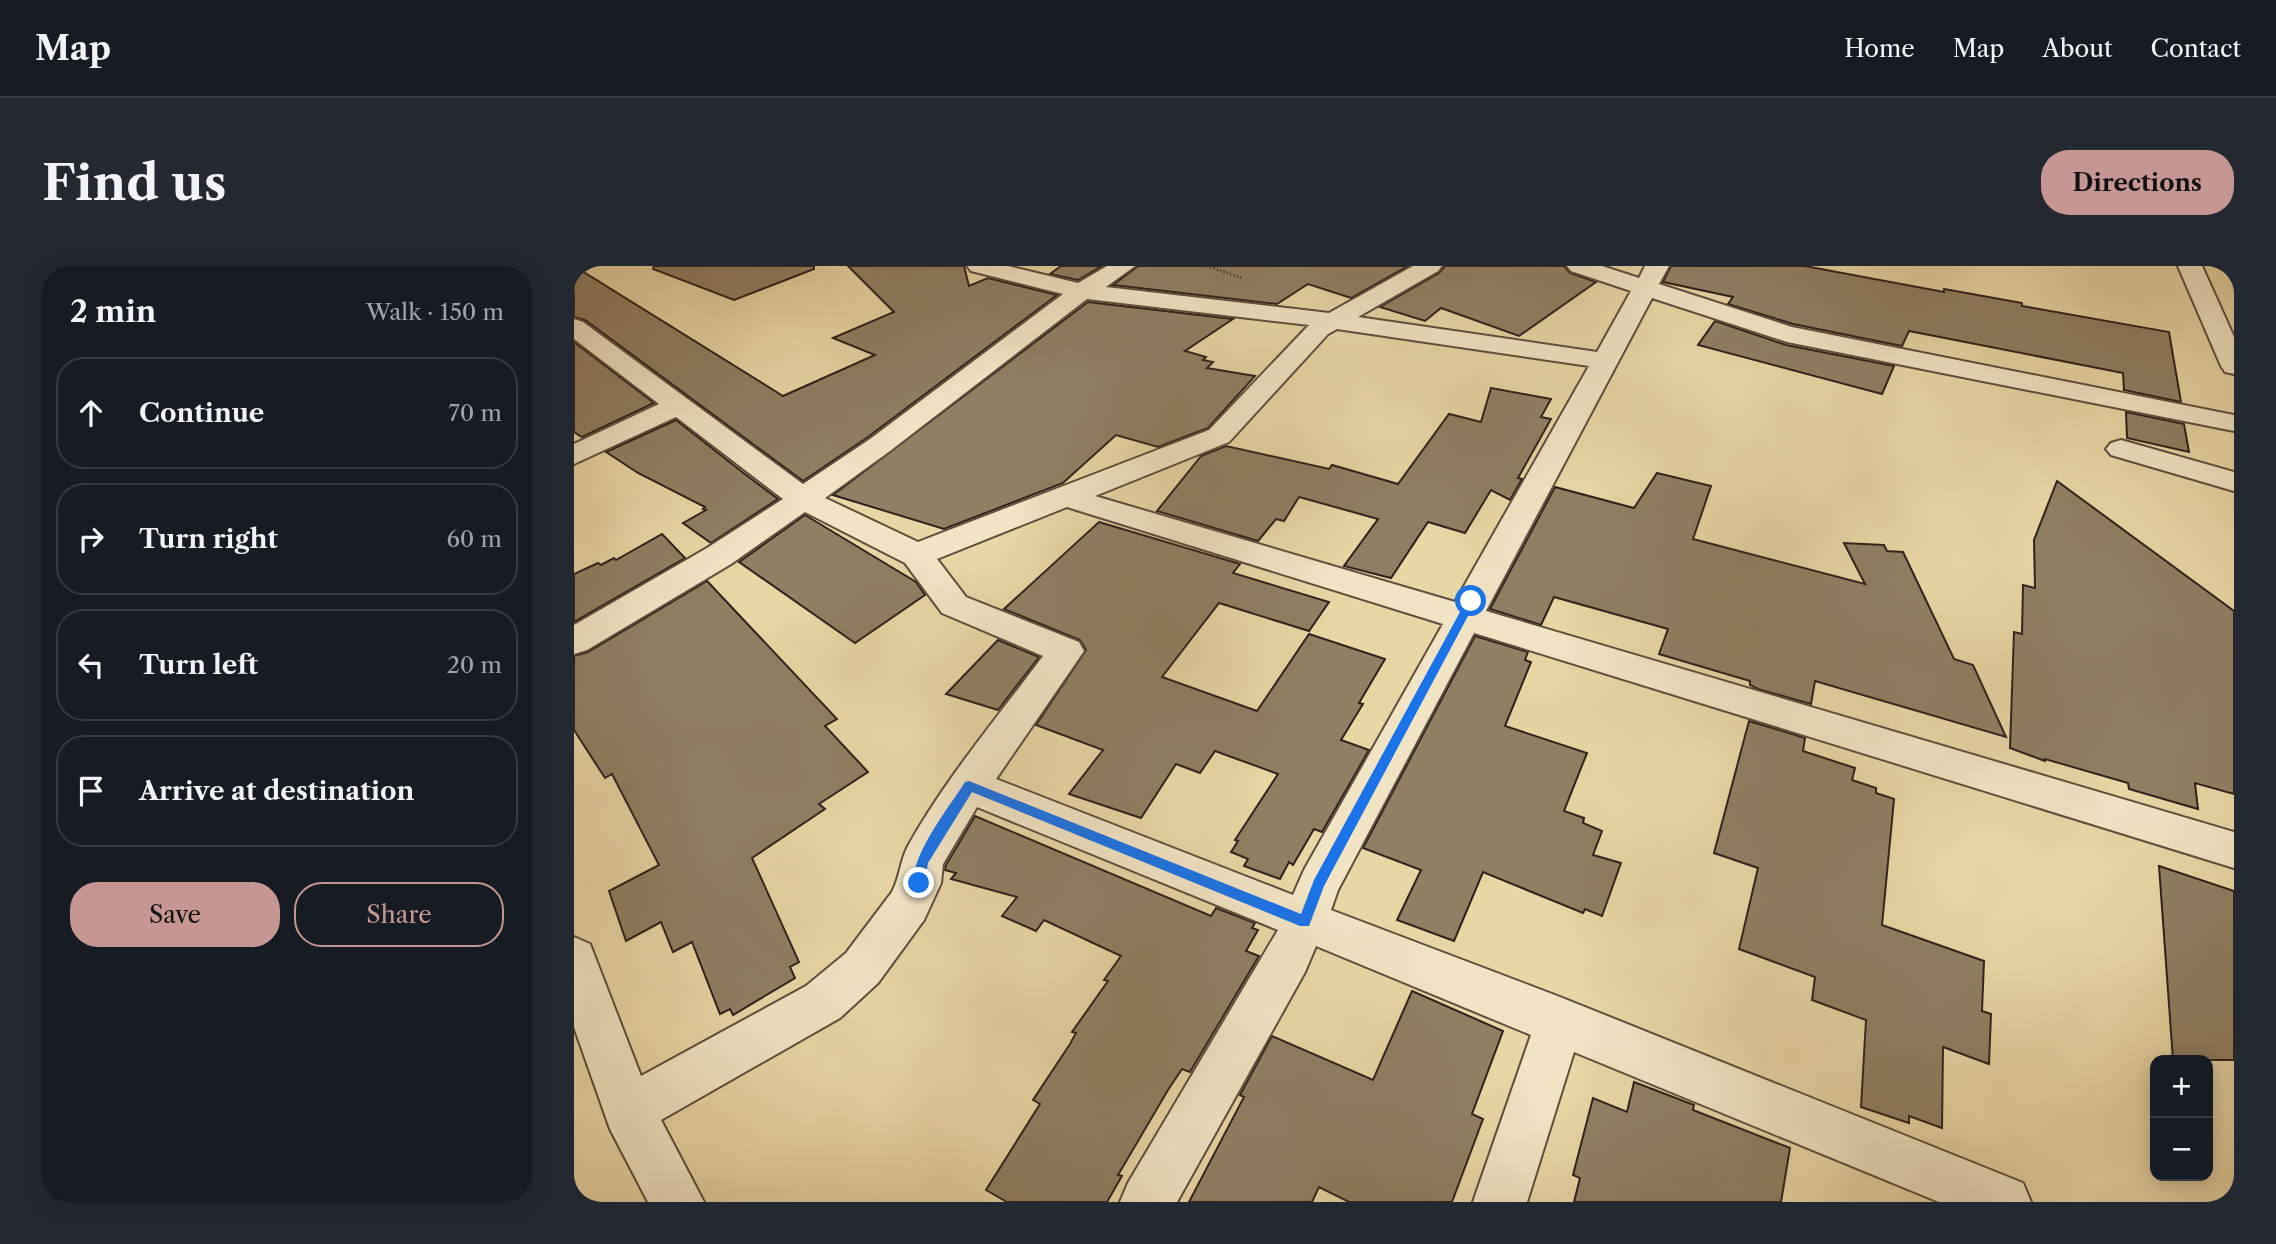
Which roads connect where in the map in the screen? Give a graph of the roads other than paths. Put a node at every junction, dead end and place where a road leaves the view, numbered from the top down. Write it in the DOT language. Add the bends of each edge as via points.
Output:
graph roads {
  1 [pos="979,266"];
  2 [pos="1123,266"];
  3 [pos="1430,266"];
  4 [pos="1578,266"];
  5 [pos="2190,266"];
  6 [pos="1651,277"];
  7 [pos="1082,291"];
  8 [pos="1335,321"];
  9 [pos="580,339"];
  10 [pos="1605,360"];
  11 [pos="2234,366"];
  12 [pos="678,405"];
  13 [pos="2234,422"];
  14 [pos="2121,449"];
  15 [pos="574,454"];
  16 [pos="2234,482"];
  17 [pos="1071,494"];
  18 [pos="803,499"];
  19 [pos="917,555"];
  20 [pos="1463,617"];
  21 [pos="574,641"];
  22 [pos="969,786"];
  23 [pos="2234,850"];
  24 [pos="1304,922"];
  25 [pos="574,959"];
  26 [pos="1560,1021"];
  27 [pos="628,1111"];
  28 [pos="677,1202"];
  29 [pos="1147,1202"];
  30 [pos="1500,1202"];
  31 [pos="2004,1202"];
  1 -- 7 [label="street"];
  2 -- 7 [label="street"];
  3 -- 8 [label="street"];
  4 -- 6 [label="street"];
  5 -- 11 [label="street"];
  6 -- 10 [label="street"];
  6 -- 13 [label="street" via="1787,334"];
  7 -- 8 [label="street"];
  7 -- 18 [label="street"];
  8 -- 10 [label="street"];
  8 -- 17 [label="street" via="1319,329 1219,436"];
  9 -- 12 [label="street"];
  10 -- 20 [label="street"];
  12 -- 15 [label="street"];
  12 -- 18 [label="street"];
  14 -- 16 [label="street"];
  17 -- 19 [label="street"];
  17 -- 20 [label="street" via="1076,500"];
  18 -- 19 [label="street"];
  18 -- 21 [label="street" via="719,556"];
  19 -- 22 [label="street" via="954,605 1066,651"];
  20 -- 23 [label="street"];
  20 -- 24 [label="street" via="1318,884"];
  22 -- 24 [label="street"];
  22 -- 27 [label="street" via="922,862 919,883 908,906 862,968 823,1002"];
  24 -- 26 [label="street"];
  24 -- 29 [label="street" via="1289,957"];
  25 -- 27 [label="street"];
  26 -- 30 [label="street"];
  26 -- 31 [label="street"];
  27 -- 28 [label="street"];
}
